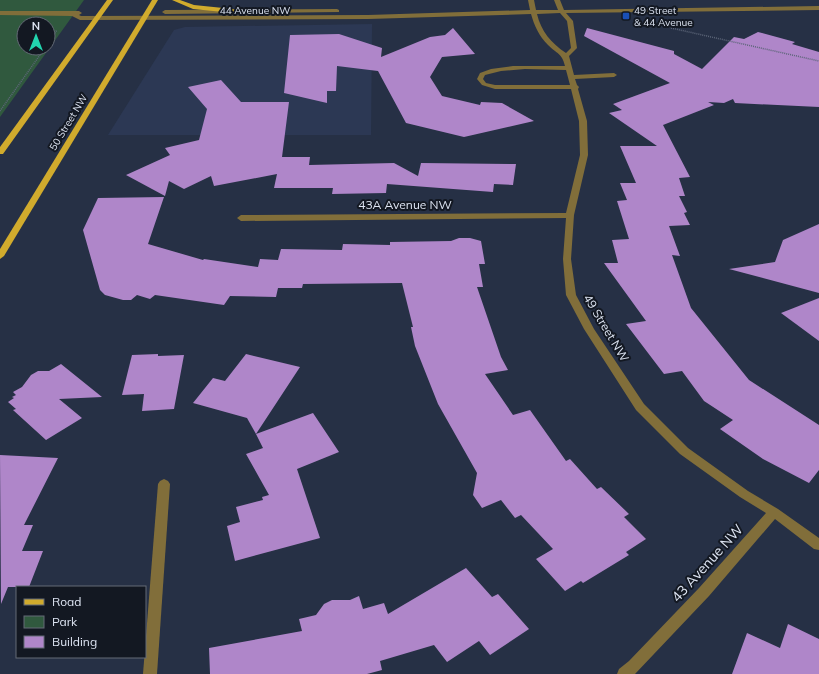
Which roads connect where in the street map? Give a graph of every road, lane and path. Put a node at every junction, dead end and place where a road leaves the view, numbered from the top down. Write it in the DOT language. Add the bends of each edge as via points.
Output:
graph roads {
  1 [pos="110,0"];
  2 [pos="155,0"];
  3 [pos="175,0"];
  4 [pos="531,0"];
  5 [pos="557,0"];
  6 [pos="819,8"];
  7 [pos="102,11"];
  8 [pos="148,11"];
  9 [pos="233,11"];
  10 [pos="533,12"];
  11 [pos="562,12"];
  12 [pos="0,13"];
  13 [pos="73,14"];
  14 [pos="96,18"];
  15 [pos="144,18"];
  16 [pos="670,27"];
  17 [pos="59,28"];
  18 [pos="56,32"];
  19 [pos="39,56"];
  20 [pos="566,56"];
  21 [pos="819,61"];
  22 [pos="571,73"];
  23 [pos="614,75"];
  24 [pos="576,87"];
  25 [pos="0,111"];
  26 [pos="0,152"];
  27 [pos="570,215"];
  28 [pos="241,218"];
  29 [pos="0,256"];
  30 [pos="164,484"];
  31 [pos="774,512"];
  32 [pos="819,545"];
  33 [pos="150,674"];
  34 [pos="624,674"];
  1 -- 7 [label="main road"];
  2 -- 8 [label="main road, 50 Street NW"];
  3 -- 9 [label="main road" via="194,7"];
  4 -- 10 [label="street"];
  5 -- 11 [label="street"];
  6 -- 11 [label="street, 44 Avenue NW"];
  7 -- 8 [label="street, 44 Avenue NW"];
  7 -- 13 [label="street, 44 Avenue NW"];
  7 -- 14 [label="main road"];
  8 -- 9 [label="street, 44 Avenue NW"];
  8 -- 15 [label="main road, 50 Street NW"];
  9 -- 10 [label="street, 44 Avenue NW"];
  10 -- 11 [label="street, 44 Avenue NW"];
  10 -- 15 [label="street, 44 Avenue NW" via="368,17"];
  10 -- 20 [label="street" via="535,21 552,47"];
  11 -- 20 [label="street" via="570,21 574,48"];
  12 -- 13 [label="street, 44 Avenue NW"];
  13 -- 14 [label="street, 44 Avenue NW" via="80,18"];
  14 -- 15 [label="street, 44 Avenue NW"];
  14 -- 26 [label="main road"];
  15 -- 29 [label="main road, 50 Street NW"];
  16 -- 21 [label="path"];
  17 -- 18 [label="path"];
  19 -- 25 [label="path"];
  20 -- 22 [label="street, 49 Street NW"];
  22 -- 23 [label="street"];
  22 -- 24 [label="street, 49 Street NW"];
  22 -- 24 [label="street" via="500,68 482,74 480,79 484,84 495,87"];
  24 -- 27 [label="street, 49 Street NW" via="584,121 584,155"];
  27 -- 28 [label="street, 43A Avenue NW"];
  27 -- 31 [label="street, 49 Street NW" via="567,259 571,295 589,329 640,407 684,451"];
  30 -- 33 [label="street"];
  31 -- 32 [label="street"];
  31 -- 34 [label="street, 43 Avenue NW" via="704,592"];
}
